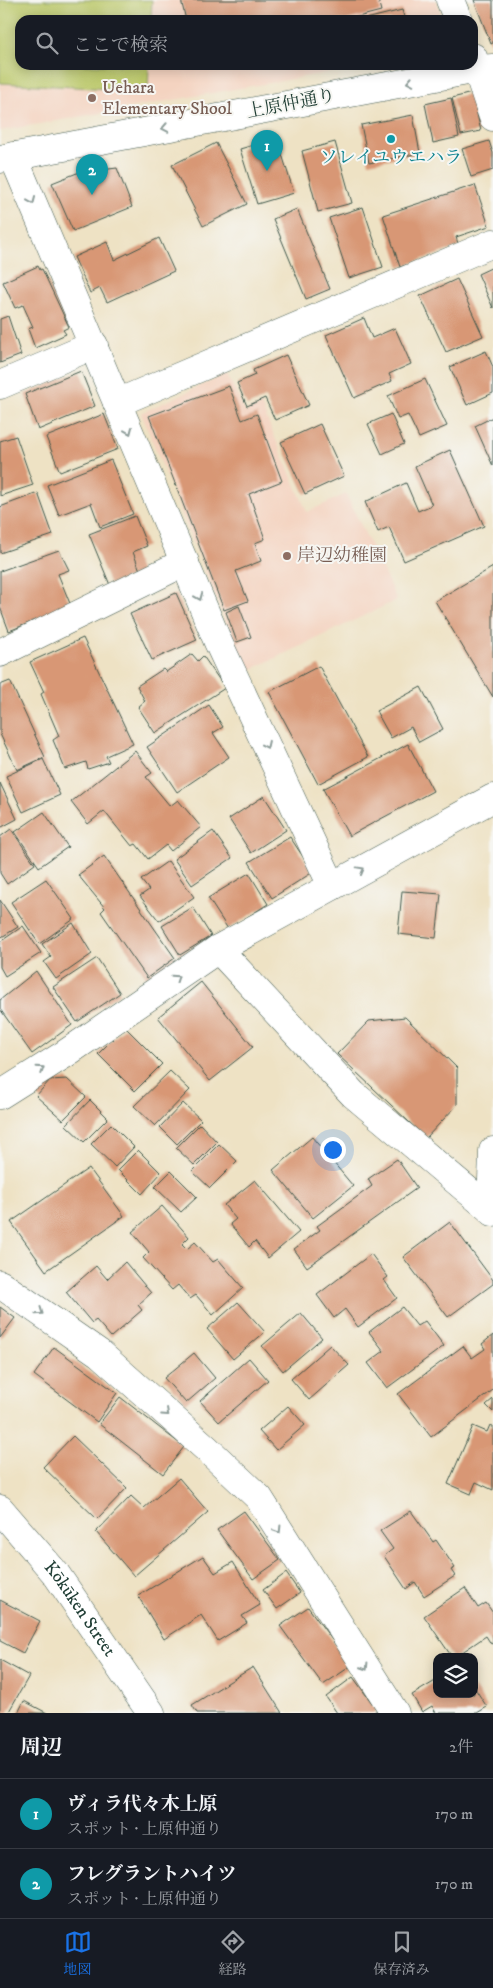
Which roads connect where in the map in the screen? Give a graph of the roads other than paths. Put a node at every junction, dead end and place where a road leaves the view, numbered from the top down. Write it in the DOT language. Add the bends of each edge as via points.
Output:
graph roads {
  1 [pos="450,0"];
  2 [pos="456,15"];
  3 [pos="481,65"];
  4 [pos="455,70"];
  5 [pos="493,117"];
  6 [pos="7,157"];
  7 [pos="493,243"];
  8 [pos="94,345"];
  9 [pos="0,384"];
  10 [pos="117,403"];
  11 [pos="185,562"];
  12 [pos="0,653"];
  13 [pos="493,798"];
  14 [pos="332,886"];
  15 [pos="218,949"];
  16 [pos="0,1095"];
  17 [pos="493,1151"];
  18 [pos="492,1211"];
  19 [pos="0,1284"];
  20 [pos="0,1509"];
  21 [pos="151,1713"];
  22 [pos="394,1713"];
  1 -- 2 [label="street"];
  3 -- 5 [label="street"];
  4 -- 6 [label="street, 上原仲通り, one-way"];
  6 -- 8 [label="street, one-way"];
  7 -- 10 [label="street"];
  8 -- 9 [label="street"];
  8 -- 10 [label="street"];
  10 -- 11 [label="street, one-way"];
  11 -- 12 [label="street"];
  11 -- 14 [label="street, one-way" via="218,642"];
  14 -- 13 [label="street, one-way"];
  14 -- 15 [label="street"];
  16 -- 15 [label="street, one-way"];
  15 -- 18 [label="street" via="353,1094"];
  17 -- 18 [label="street"];
  19 -- 22 [label="street, one-way" via="99,1353 258,1498"];
  20 -- 21 [label="street, Kōkūken Street" via="56,1574"];
}
